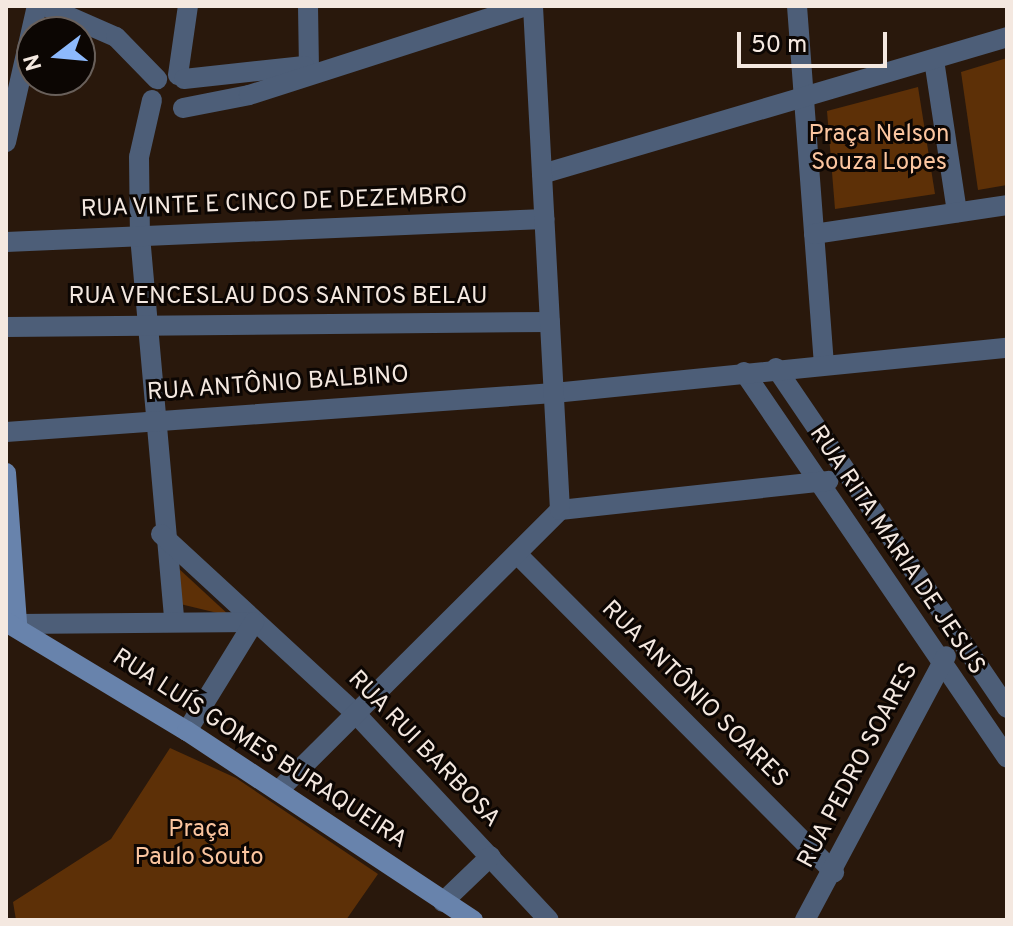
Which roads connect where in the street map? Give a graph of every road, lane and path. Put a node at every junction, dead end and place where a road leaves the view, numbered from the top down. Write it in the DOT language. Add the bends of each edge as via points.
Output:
graph roads {
  1 [pos="37,6"];
  2 [pos="45,6"];
  3 [pos="188,6"];
  4 [pos="308,6"];
  5 [pos="530,6"];
  6 [pos="797,6"];
  7 [pos="69,11"];
  8 [pos="1007,37"];
  9 [pos="934,60"];
  10 [pos="315,67"];
  11 [pos="181,77"];
  12 [pos="157,79"];
  13 [pos="803,95"];
  14 [pos="152,100"];
  15 [pos="183,108"];
  16 [pos="6,142"];
  17 [pos="542,174"];
  18 [pos="1007,205"];
  19 [pos="957,212"];
  20 [pos="545,219"];
  21 [pos="814,234"];
  22 [pos="140,236"];
  23 [pos="6,242"];
  24 [pos="145,322"];
  25 [pos="550,322"];
  26 [pos="6,327"];
  27 [pos="1007,348"];
  28 [pos="824,362"];
  29 [pos="776,368"];
  30 [pos="744,372"];
  31 [pos="554,393"];
  32 [pos="152,419"];
  33 [pos="6,432"];
  34 [pos="6,473"];
  35 [pos="848,479"];
  36 [pos="816,482"];
  37 [pos="560,510"];
  38 [pos="161,534"];
  39 [pos="518,555"];
  40 [pos="174,619"];
  41 [pos="254,622"];
  42 [pos="11,623"];
  43 [pos="955,634"];
  44 [pos="941,667"];
  45 [pos="1007,708"];
  46 [pos="356,714"];
  47 [pos="187,731"];
  48 [pos="1007,758"];
  49 [pos="278,791"];
  50 [pos="491,856"];
  51 [pos="834,872"];
  52 [pos="443,902"];
  53 [pos="473,920"];
  54 [pos="549,920"];
  55 [pos="805,920"];
  1 -- 16 [label="street"];
  2 -- 7 [label="street"];
  3 -- 11 [label="street"];
  4 -- 10 [label="street"];
  5 -- 10 [label="street"];
  5 -- 17 [label="street"];
  6 -- 13 [label="street"];
  7 -- 12 [label="street" via="127,45"];
  8 -- 9 [label="street"];
  9 -- 13 [label="street"];
  9 -- 19 [label="street"];
  10 -- 11 [label="street"];
  10 -- 15 [label="street"];
  11 -- 12 [label="street"];
  11 -- 15 [label="street" via="190,94"];
  12 -- 14 [label="street"];
  13 -- 17 [label="street"];
  13 -- 21 [label="street"];
  14 -- 15 [label="street" via="162,111"];
  14 -- 22 [label="street" via="139,157"];
  17 -- 20 [label="street"];
  18 -- 19 [label="street"];
  19 -- 21 [label="street"];
  20 -- 22 [label="street, RUA VINTE E CINCO DE DEZEMBRO"];
  20 -- 25 [label="street"];
  21 -- 28 [label="street"];
  22 -- 23 [label="street, RUA VINTE E CINCO DE DEZEMBRO"];
  22 -- 24 [label="street"];
  24 -- 25 [label="street, RUA VENCESLAU DOS SANTOS BELAU"];
  24 -- 26 [label="street, RUA VENCESLAU DOS SANTOS BELAU"];
  24 -- 32 [label="street"];
  25 -- 31 [label="street"];
  27 -- 28 [label="street, RUA ANTÔNIO BALBINO"];
  28 -- 29 [label="street, RUA ANTÔNIO BALBINO"];
  29 -- 30 [label="street, RUA ANTÔNIO BALBINO"];
  29 -- 35 [label="street, RUA RITA MARIA DE JESUS"];
  30 -- 31 [label="street, RUA ANTÔNIO BALBINO"];
  30 -- 36 [label="street, RUA RITA MARIA DE JESUS"];
  31 -- 32 [label="street, RUA ANTÔNIO BALBINO"];
  31 -- 37 [label="street"];
  32 -- 33 [label="street, RUA ANTÔNIO BALBINO"];
  32 -- 38 [label="street"];
  34 -- 42 [label="main road"];
  35 -- 36 [label="street"];
  35 -- 43 [label="street, RUA RITA MARIA DE JESUS"];
  36 -- 37 [label="street"];
  36 -- 44 [label="street, RUA RITA MARIA DE JESUS"];
  37 -- 39 [label="street"];
  38 -- 40 [label="street"];
  38 -- 41 [label="street, RUA RUI BARBOSA"];
  39 -- 46 [label="street"];
  39 -- 51 [label="street, RUA ANTÔNIO SOARES"];
  40 -- 41 [label="street"];
  40 -- 42 [label="street"];
  41 -- 46 [label="street, RUA RUI BARBOSA"];
  41 -- 47 [label="street"];
  42 -- 47 [label="main road, RUA LUÍS GOMES BURAQUEIRA"];
  43 -- 44 [label="street, RUA PEDRO SOARES"];
  43 -- 45 [label="street, RUA RITA MARIA DE JESUS"];
  44 -- 48 [label="street, RUA RITA MARIA DE JESUS"];
  44 -- 51 [label="street, RUA PEDRO SOARES"];
  46 -- 49 [label="street"];
  46 -- 50 [label="street, RUA RUI BARBOSA"];
  47 -- 49 [label="main road, RUA LUÍS GOMES BURAQUEIRA"];
  49 -- 52 [label="main road, RUA LUÍS GOMES BURAQUEIRA"];
  50 -- 52 [label="street"];
  50 -- 54 [label="street, RUA RUI BARBOSA"];
  51 -- 55 [label="street, RUA PEDRO SOARES"];
  52 -- 53 [label="main road, RUA LUÍS GOMES BURAQUEIRA"];
}
